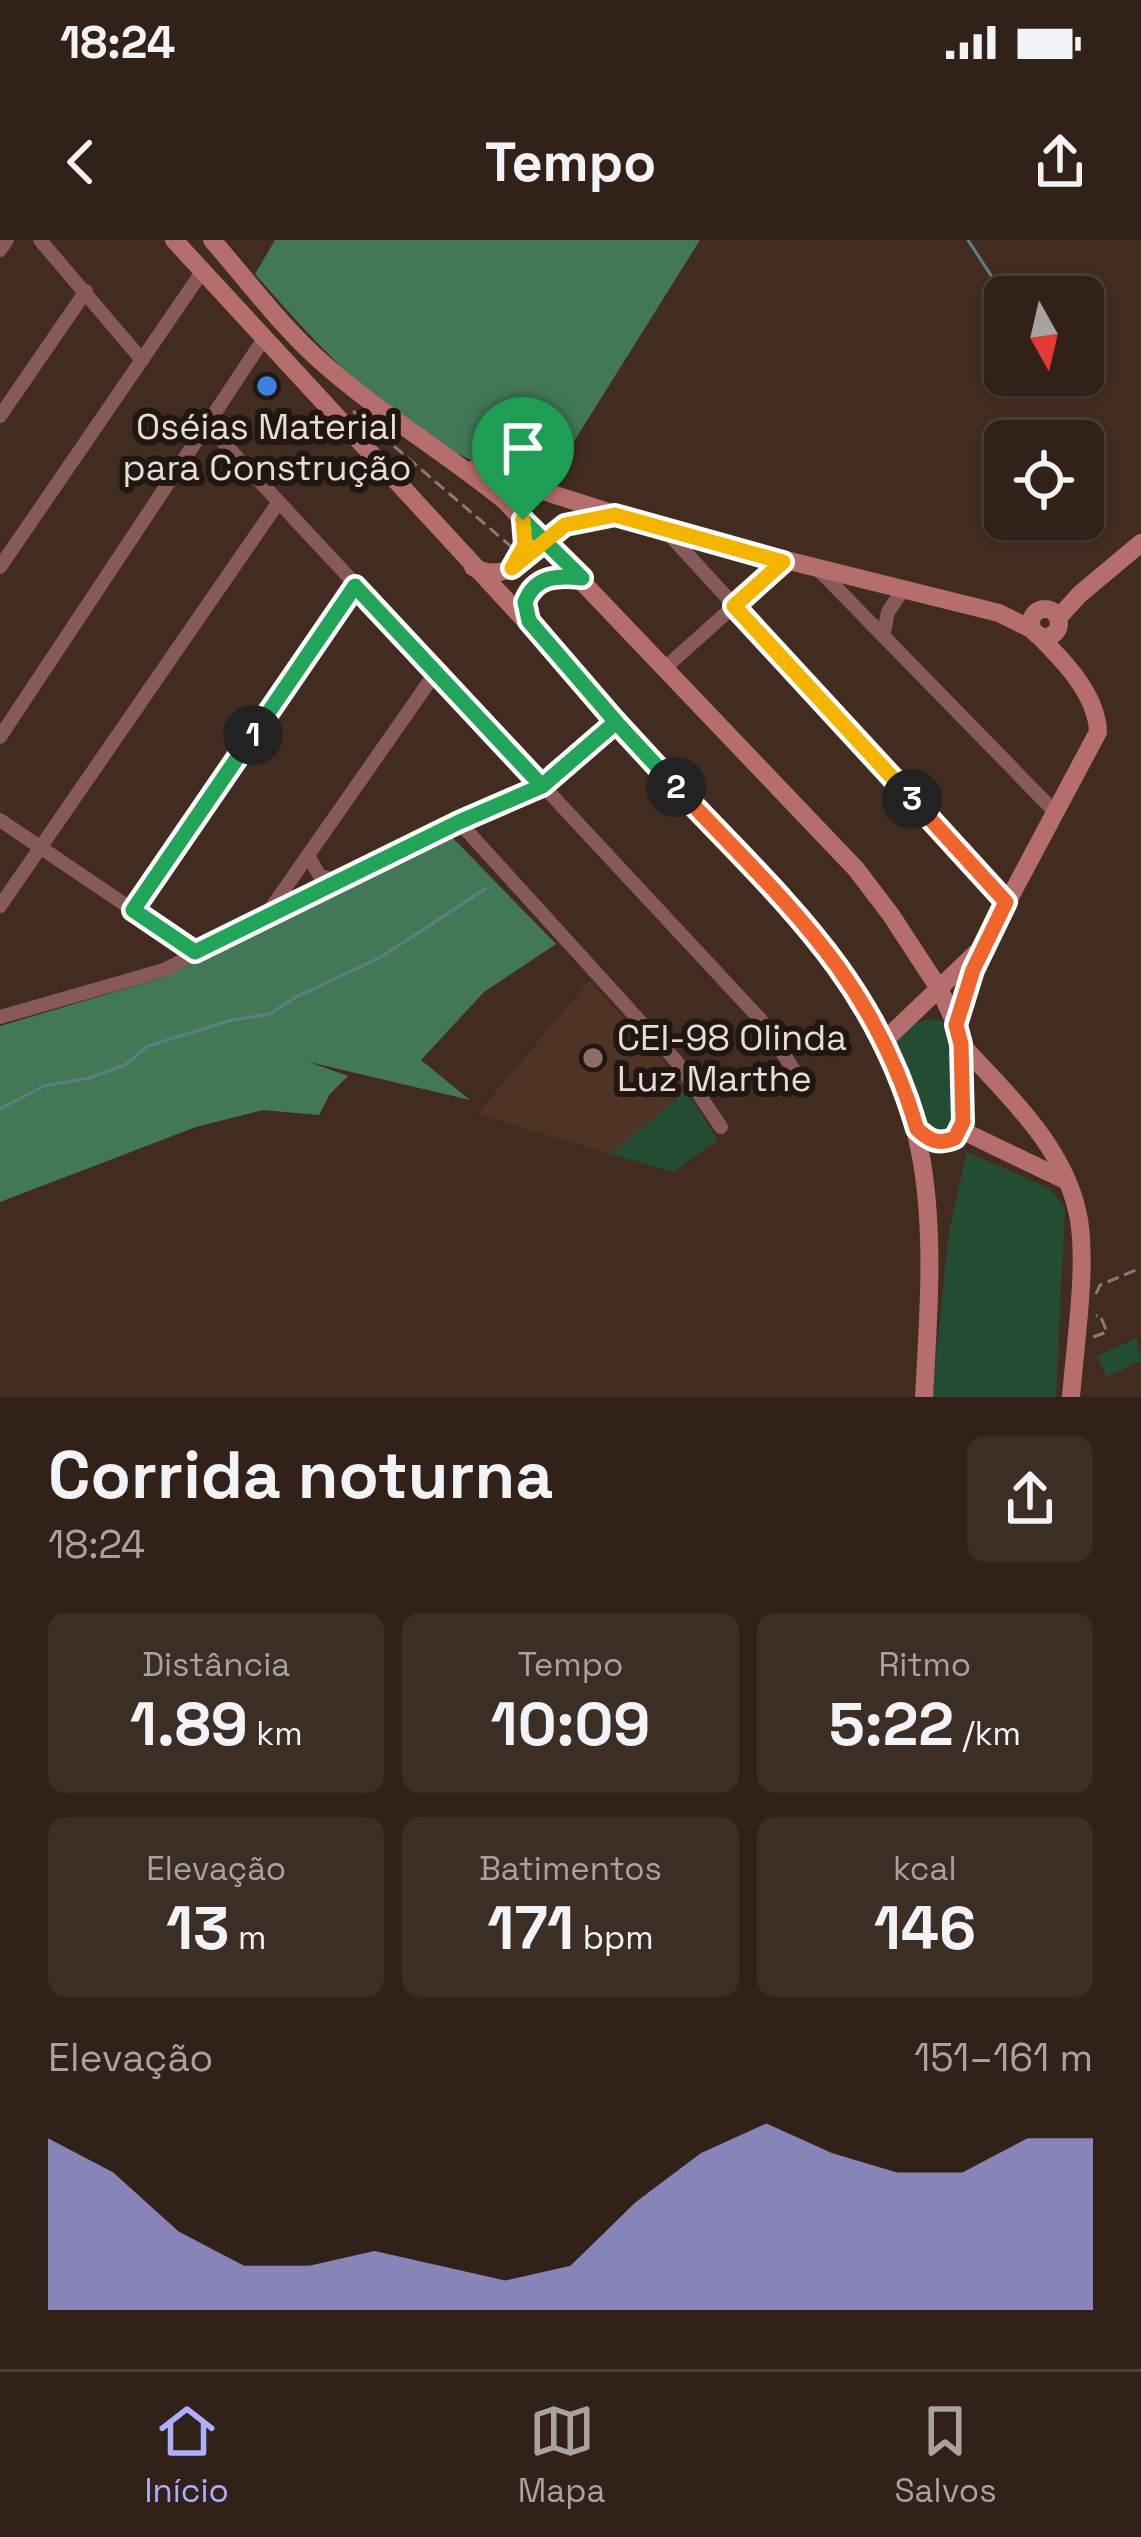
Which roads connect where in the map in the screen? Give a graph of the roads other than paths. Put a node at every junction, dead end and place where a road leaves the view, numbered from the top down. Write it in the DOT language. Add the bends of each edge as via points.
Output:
graph roads {
  1 [pos="7,240"];
  2 [pos="40,240"];
  3 [pos="174,240"];
  4 [pos="212,240"];
  5 [pos="0,250"];
  6 [pos="202,272"];
  7 [pos="86,290"];
  8 [pos="263,340"];
  9 [pos="142,360"];
  10 [pos="0,416"];
  11 [pos="209,427"];
  12 [pos="462,465"];
  13 [pos="278,502"];
  14 [pos="615,515"];
  15 [pos="523,520"];
  16 [pos="664,530"];
  17 [pos="544,542"];
  18 [pos="1141,543"];
  19 [pos="783,562"];
  20 [pos="469,564"];
  21 [pos="0,567"];
  22 [pos="512,568"];
  23 [pos="818,569"];
  24 [pos="582,578"];
  25 [pos="355,586"];
  26 [pos="904,588"];
  27 [pos="734,606"];
  28 [pos="999,613"];
  29 [pos="1053,618"];
  30 [pos="536,632"];
  31 [pos="884,632"];
  32 [pos="1035,632"];
  33 [pos="1063,660"];
  34 [pos="666,668"];
  35 [pos="436,672"];
  36 [pos="616,722"];
  37 [pos="0,737"];
  38 [pos="542,786"];
  39 [pos="1056,813"];
  40 [pos="0,820"];
  41 [pos="459,822"];
  42 [pos="40,847"];
  43 [pos="308,856"];
  44 [pos="338,880"];
  45 [pos="1006,902"];
  46 [pos="0,906"];
  47 [pos="133,910"];
  48 [pos="264,919"];
  49 [pos="983,946"];
  50 [pos="195,952"];
  51 [pos="940,990"];
  52 [pos="912,1011"];
  53 [pos="0,1017"];
  54 [pos="956,1029"];
  55 [pos="885,1040"];
  56 [pos="801,1081"];
  57 [pos="721,1127"];
  58 [pos="917,1129"];
  59 [pos="961,1130"];
  60 [pos="1067,1181"];
  61 [pos="924,1397"];
  62 [pos="1072,1397"];
  1 -- 5 [label="street"];
  2 -- 7 [label="street"];
  3 -- 6 [label="main road"];
  4 -- 12 [label="main road" via="321,362"];
  6 -- 8 [label="main road"];
  6 -- 9 [label="street"];
  7 -- 9 [label="street"];
  7 -- 10 [label="street"];
  8 -- 11 [label="street"];
  8 -- 20 [label="main road"];
  9 -- 21 [label="street"];
  11 -- 13 [label="street"];
  11 -- 37 [label="street"];
  12 -- 14 [label="main road"];
  12 -- 15 [label="main road"];
  13 -- 25 [label="street"];
  13 -- 42 [label="street"];
  14 -- 16 [label="main road"];
  14 -- 17 [label="main road" via="572,522"];
  15 -- 17 [label="main road"];
  15 -- 22 [label="main road" via="525,545"];
  16 -- 19 [label="main road"];
  16 -- 27 [label="street"];
  17 -- 22 [label="main road"];
  17 -- 24 [label="main road"];
  18 -- 29 [label="main road"];
  19 -- 23 [label="main road"];
  19 -- 27 [label="street"];
  20 -- 22 [label="main road" via="486,574"];
  20 -- 30 [label="main road"];
  23 -- 26 [label="main road"];
  23 -- 31 [label="street"];
  24 -- 30 [label="main road" via="552,578 529,591 526,610"];
  24 -- 34 [label="main road"];
  25 -- 35 [label="street"];
  25 -- 47 [label="street"];
  26 -- 28 [label="main road"];
  26 -- 31 [label="street"];
  27 -- 34 [label="street"];
  27 -- 45 [label="street"];
  28 -- 29 [label="main road"];
  28 -- 32 [label="main road"];
  29 -- 32 [label="main road" via="1032,617"];
  29 -- 33 [label="main road"];
  30 -- 36 [label="main road"];
  31 -- 39 [label="street"];
  32 -- 33 [label="main road"];
  33 -- 39 [label="main road" via="1094,710 1098,732"];
  34 -- 51 [label="main road" via="856,869"];
  35 -- 38 [label="street"];
  35 -- 43 [label="street"];
  36 -- 38 [label="street"];
  36 -- 55 [label="main road" via="828,949"];
  38 -- 41 [label="street"];
  38 -- 56 [label="street" via="761,1020"];
  39 -- 45 [label="main road"];
  40 -- 42 [label="street"];
  41 -- 44 [label="street"];
  41 -- 57 [label="street" via="677,1062"];
  42 -- 46 [label="street"];
  42 -- 47 [label="street"];
  43 -- 44 [label="street" via="320,877"];
  43 -- 48 [label="street"];
  44 -- 48 [label="street"];
  45 -- 49 [label="main road"];
  47 -- 50 [label="street"];
  48 -- 50 [label="street"];
  49 -- 51 [label="main road"];
  49 -- 54 [label="main road"];
  50 -- 53 [label="street" via="164,970"];
  51 -- 52 [label="main road"];
  51 -- 54 [label="main road"];
  52 -- 54 [label="main road" via="936,1010"];
  52 -- 55 [label="main road"];
  54 -- 59 [label="main road"];
  54 -- 60 [label="main road" via="1030,1120"];
  55 -- 58 [label="main road"];
  58 -- 59 [label="main road" via="935,1142"];
  58 -- 61 [label="main road" via="932,1233"];
  59 -- 60 [label="main road"];
  60 -- 62 [label="main road" via="1080,1233"];
}
